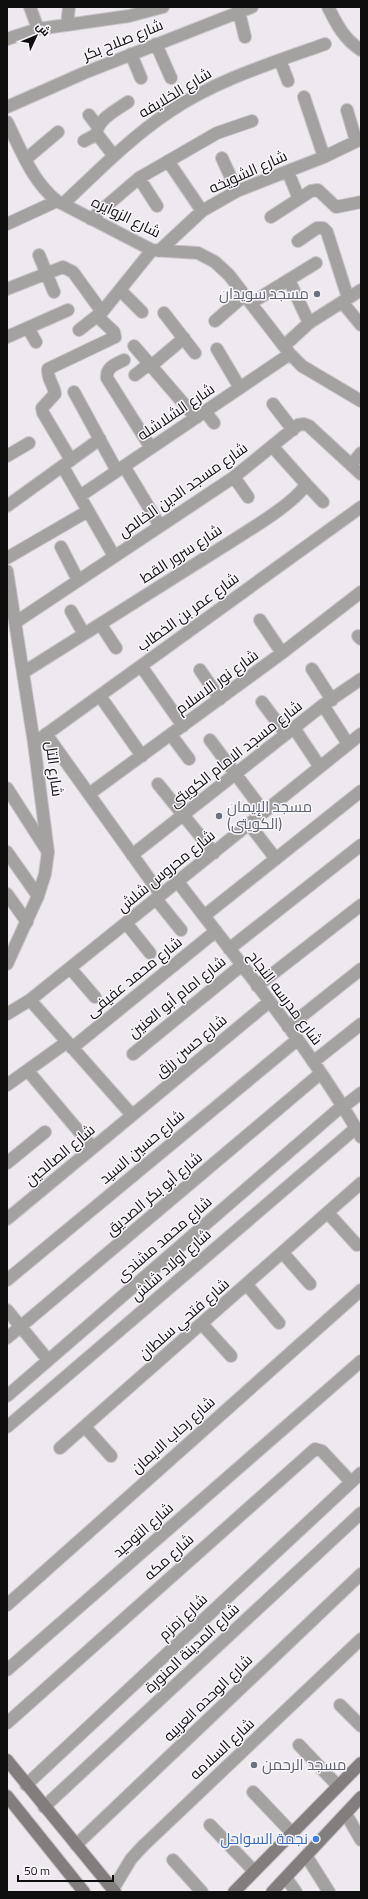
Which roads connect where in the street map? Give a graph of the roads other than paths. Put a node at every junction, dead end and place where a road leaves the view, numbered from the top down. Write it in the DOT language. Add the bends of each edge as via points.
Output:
graph roads {
  1 [pos="30,7"];
  2 [pos="69,7"];
  3 [pos="163,7"];
  4 [pos="252,7"];
  5 [pos="328,7"];
  6 [pos="128,12"];
  7 [pos="239,12"];
  8 [pos="67,25"];
  9 [pos="38,29"];
  10 [pos="245,37"];
  11 [pos="7,39"];
  12 [pos="156,44"];
  13 [pos="325,44"];
  14 [pos="361,50"];
  15 [pos="131,54"];
  16 [pos="280,60"];
  17 [pos="141,78"];
  18 [pos="171,78"];
  19 [pos="288,81"];
  20 [pos="304,97"];
  21 [pos="128,102"];
  22 [pos="7,107"];
  23 [pos="347,110"];
  24 [pos="89,116"];
  25 [pos="252,121"];
  26 [pos="9,130"];
  27 [pos="98,130"];
  28 [pos="58,132"];
  29 [pos="359,140"];
  30 [pos="84,141"];
  31 [pos="114,156"];
  32 [pos="324,157"];
  33 [pos="222,158"];
  34 [pos="26,159"];
  35 [pos="168,161"];
  36 [pos="288,172"];
  37 [pos="139,178"];
  38 [pos="237,191"];
  39 [pos="298,200"];
  40 [pos="60,202"];
  41 [pos="361,202"];
  42 [pos="157,206"];
  43 [pos="202,211"];
  44 [pos="271,217"];
  45 [pos="91,219"];
  46 [pos="7,224"];
  47 [pos="298,241"];
  48 [pos="156,251"];
  49 [pos="39,255"];
  50 [pos="316,263"];
  51 [pos="46,273"];
  52 [pos="289,280"];
  53 [pos="7,289"];
  54 [pos="120,290"];
  55 [pos="361,290"];
  56 [pos="54,292"];
  57 [pos="248,299"];
  58 [pos="345,300"];
  59 [pos="68,310"];
  60 [pos="142,312"];
  61 [pos="164,313"];
  62 [pos="100,314"];
  63 [pos="215,321"];
  64 [pos="309,323"];
  65 [pos="360,325"];
  66 [pos="28,328"];
  67 [pos="79,330"];
  68 [pos="7,337"];
  69 [pos="184,338"];
  70 [pos="36,342"];
  71 [pos="134,346"];
  72 [pos="217,349"];
  73 [pos="287,350"];
  74 [pos="195,353"];
  75 [pos="124,360"];
  76 [pos="150,365"];
  77 [pos="135,375"];
  78 [pos="240,388"];
  79 [pos="74,392"];
  80 [pos="361,401"];
  81 [pos="273,404"];
  82 [pos="200,414"];
  83 [pos="214,423"];
  84 [pos="293,430"];
  85 [pos="100,439"];
  86 [pos="29,443"];
  87 [pos="272,446"];
  88 [pos="151,448"];
  89 [pos="361,453"];
  90 [pos="7,456"];
  91 [pos="67,464"];
  92 [pos="351,465"];
  93 [pos="121,468"];
  94 [pos="361,474"];
  95 [pos="234,477"];
  96 [pos="306,484"];
  97 [pos="80,496"];
  98 [pos="248,497"];
  99 [pos="323,502"];
  100 [pos="7,506"];
  101 [pos="361,508"];
  102 [pos="88,511"];
  103 [pos="160,526"];
  104 [pos="61,547"];
  105 [pos="114,556"];
  106 [pos="7,558"];
  107 [pos="7,571"];
  108 [pos="78,580"];
  109 [pos="361,592"];
  110 [pos="10,609"];
  111 [pos="71,611"];
  112 [pos="260,620"];
  113 [pos="16,622"];
  114 [pos="101,624"];
  115 [pos="84,634"];
  116 [pos="116,648"];
  117 [pos="282,653"];
  118 [pos="141,666"];
  119 [pos="312,669"];
  120 [pos="200,670"];
  121 [pos="24,672"];
  122 [pos="361,679"];
  123 [pos="100,696"];
  124 [pos="220,699"];
  125 [pos="262,702"];
  126 [pos="327,703"];
  127 [pos="183,726"];
  128 [pos="290,731"];
  129 [pos="46,734"];
  130 [pos="361,734"];
  131 [pos="171,735"];
  132 [pos="210,740"];
  133 [pos="34,743"];
  134 [pos="348,744"];
  135 [pos="142,756"];
  136 [pos="189,759"];
  137 [pos="320,767"];
  138 [pos="236,774"];
  139 [pos="158,784"];
  140 [pos="7,788"];
  141 [pos="361,791"];
  142 [pos="89,794"];
  143 [pos="264,812"];
  144 [pos="184,815"];
  145 [pos="249,824"];
  146 [pos="361,845"];
  147 [pos="7,852"];
  148 [pos="48,852"];
  149 [pos="214,852"];
  150 [pos="132,855"];
  151 [pos="276,858"];
  152 [pos="178,882"];
  153 [pos="7,894"];
  154 [pos="38,896"];
  155 [pos="158,897"];
  156 [pos="361,905"];
  157 [pos="204,916"];
  158 [pos="27,922"];
  159 [pos="126,923"];
  160 [pos="181,930"];
  161 [pos="216,931"];
  162 [pos="230,949"];
  163 [pos="150,953"];
  164 [pos="7,964"];
  165 [pos="242,965"];
  166 [pos="70,968"];
  167 [pos="361,969"];
  168 [pos="257,986"];
  169 [pos="95,996"];
  170 [pos="30,1000"];
  171 [pos="269,1002"];
  172 [pos="7,1014"];
  173 [pos="361,1024"];
  174 [pos="288,1027"];
  175 [pos="298,1040"];
  176 [pos="70,1045"];
  177 [pos="133,1054"];
  178 [pos="313,1062"];
  179 [pos="28,1071"];
  180 [pos="321,1073"];
  181 [pos="7,1085"];
  182 [pos="361,1093"];
  183 [pos="343,1107"];
  184 [pos="132,1115"];
  185 [pos="45,1132"];
  186 [pos="359,1132"];
  187 [pos="93,1148"];
  188 [pos="7,1163"];
  189 [pos="361,1183"];
  190 [pos="328,1213"];
  191 [pos="7,1219"];
  192 [pos="357,1245"];
  193 [pos="283,1253"];
  194 [pos="7,1280"];
  195 [pos="310,1284"];
  196 [pos="247,1285"];
  197 [pos="361,1290"];
  198 [pos="7,1310"];
  199 [pos="279,1323"];
  200 [pos="202,1324"];
  201 [pos="21,1327"];
  202 [pos="7,1338"];
  203 [pos="231,1356"];
  204 [pos="48,1360"];
  205 [pos="361,1361"];
  206 [pos="7,1396"];
  207 [pos="7,1427"];
  208 [pos="85,1427"];
  209 [pos="60,1448"];
  210 [pos="111,1456"];
  211 [pos="361,1473"];
  212 [pos="351,1482"];
  213 [pos="361,1513"];
  214 [pos="361,1574"];
  215 [pos="7,1605"];
  216 [pos="361,1639"];
  217 [pos="7,1670"];
  218 [pos="340,1705"];
  219 [pos="7,1722"];
  220 [pos="361,1726"];
  221 [pos="299,1745"];
  222 [pos="7,1760"];
  223 [pos="361,1763"];
  224 [pos="26,1785"];
  225 [pos="338,1786"];
  226 [pos="253,1792"];
  227 [pos="361,1797"];
  228 [pos="9,1803"];
  229 [pos="44,1807"];
  230 [pos="346,1814"];
  231 [pos="210,1825"];
  232 [pos="292,1833"];
  233 [pos="361,1840"];
  234 [pos="76,1845"];
  235 [pos="307,1857"];
  236 [pos="174,1860"];
  237 [pos="254,1871"];
  238 [pos="286,1878"];
  239 [pos="114,1891"];
  240 [pos="84,1892"];
  241 [pos="202,1892"];
  242 [pos="234,1892"];
  243 [pos="272,1892"];
  244 [pos="296,1892"];
  245 [pos="329,1892"];
  1 -- 9 [label="street"];
  2 -- 8 [label="street"];
  3 -- 6 [label="street"];
  4 -- 7 [label="street, شارع صلاح بكر"];
  5 -- 14 [label="street" via="340,31"];
  6 -- 8 [label="street"];
  7 -- 10 [label="street"];
  7 -- 12 [label="street, شارع صلاح بكر"];
  8 -- 9 [label="street"];
  9 -- 11 [label="street"];
  12 -- 15 [label="street, شارع صلاح بكر"];
  12 -- 18 [label="street"];
  13 -- 16 [label="street, شارع الخلايفه"];
  15 -- 17 [label="street"];
  15 -- 22 [label="street, شارع صلاح بكر"];
  16 -- 19 [label="street"];
  16 -- 31 [label="street, شارع الخلايفه" via="226,81 169,112"];
  20 -- 32 [label="street"];
  21 -- 27 [label="street" via="100,123"];
  23 -- 29 [label="street"];
  24 -- 27 [label="street"];
  25 -- 35 [label="street" via="217,133"];
  26 -- 34 [label="street, شارع الزوايره"];
  27 -- 30 [label="street"];
  27 -- 31 [label="street"];
  28 -- 34 [label="street"];
  29 -- 32 [label="street, شارع الشويخه"];
  31 -- 40 [label="street, شارع الخلايفه"];
  32 -- 36 [label="street, شارع الشويخه"];
  33 -- 38 [label="street"];
  34 -- 40 [label="street, شارع الزوايره" via="38,182 46,192"];
  35 -- 37 [label="street"];
  35 -- 43 [label="street"];
  36 -- 38 [label="street, شارع الشويخه"];
  36 -- 39 [label="street"];
  37 -- 42 [label="street"];
  37 -- 45 [label="street"];
  38 -- 43 [label="street, شارع الشويخه"];
  39 -- 41 [label="street" via="311,191 318,190 336,207"];
  39 -- 44 [label="street"];
  40 -- 45 [label="street, شارع الزوايره"];
  40 -- 46 [label="street, شارع الخلايفه"];
  43 -- 48 [label="street, شارع الشويخه"];
  45 -- 48 [label="street, شارع الزوايره"];
  47 -- 58 [label="street" via="317,228 323,228 327,232"];
  48 -- 54 [label="street, شارع الشويخه"];
  48 -- 57 [label="street, شارع الزوايره" via="198,253 215,262"];
  49 -- 51 [label="street"];
  50 -- 52 [label="street"];
  51 -- 53 [label="street"];
  51 -- 56 [label="street"];
  51 -- 62 [label="street" via="63,267 68,268"];
  52 -- 57 [label="street"];
  52 -- 64 [label="street"];
  54 -- 60 [label="street"];
  54 -- 62 [label="street, شارع الشويخه"];
  55 -- 58 [label="street, شارع الشلاشله"];
  57 -- 63 [label="street"];
  57 -- 73 [label="street, شارع الزوايره"];
  58 -- 64 [label="street, شارع الشلاشله"];
  58 -- 65 [label="street"];
  59 -- 66 [label="street"];
  61 -- 69 [label="street"];
  62 -- 67 [label="street, شارع الشويخه"];
  62 -- 91 [label="street" via="115,337 48,369 47,376 55,394 42,408 43,413"];
  64 -- 73 [label="street, شارع الشلاشله"];
  66 -- 68 [label="street"];
  66 -- 70 [label="street"];
  69 -- 74 [label="street"];
  69 -- 76 [label="street"];
  71 -- 76 [label="street"];
  72 -- 78 [label="street"];
  73 -- 78 [label="street, شارع الشلاشله"];
  73 -- 80 [label="street, شارع الزوايره" via="302,366"];
  75 -- 88 [label="street" via="109,368 107,378"];
  76 -- 77 [label="street"];
  76 -- 82 [label="street"];
  78 -- 82 [label="street, شارع الشلاشله"];
  79 -- 85 [label="street"];
  81 -- 84 [label="street"];
  82 -- 83 [label="street"];
  82 -- 88 [label="street, شارع الشلاشله"];
  84 -- 87 [label="street, شارع مسجد الدين الخالص"];
  84 -- 92 [label="street, شارع مسجد الدين الخالص" via="298,425 309,426"];
  85 -- 91 [label="street"];
  85 -- 93 [label="street"];
  86 -- 90 [label="street"];
  87 -- 95 [label="street, شارع مسجد الدين الخالص"];
  87 -- 96 [label="street"];
  88 -- 93 [label="street, شارع الشلاشله"];
  89 -- 92 [label="street"];
  91 -- 97 [label="street"];
  91 -- 100 [label="street"];
  92 -- 94 [label="street, شارع مسجد الدين الخالص"];
  93 -- 97 [label="street, شارع الشلاشله"];
  93 -- 103 [label="street"];
  95 -- 98 [label="street"];
  95 -- 103 [label="street, شارع مسجد الدين الخالص"];
  96 -- 99 [label="street"];
  96 -- 114 [label="street, شارع سرور القط" via="302,492 264,520"];
  97 -- 102 [label="street"];
  101 -- 118 [label="street, شارع عمر بن الخطاب"];
  102 -- 105 [label="street"];
  102 -- 106 [label="street"];
  103 -- 105 [label="street, شارع مسجد الدين الخالص"];
  104 -- 108 [label="street"];
  105 -- 108 [label="street, شارع مسجد الدين الخالص"];
  107 -- 110 [label="street, شارع التل"];
  108 -- 113 [label="street, شارع مسجد الدين الخالص"];
  109 -- 117 [label="street, شارع نور الاسلام"];
  110 -- 113 [label="street, شارع التل"];
  111 -- 115 [label="street"];
  112 -- 117 [label="street"];
  113 -- 121 [label="street, شارع التل"];
  114 -- 115 [label="street, شارع سرور القط"];
  114 -- 116 [label="street"];
  115 -- 121 [label="street, شارع سرور القط"];
  117 -- 124 [label="street, شارع نور الاسلام"];
  118 -- 123 [label="street, شارع عمر بن الخطاب"];
  118 -- 127 [label="street"];
  119 -- 126 [label="street"];
  120 -- 124 [label="street"];
  121 -- 133 [label="street, شارع التل"];
  122 -- 126 [label="street, شارع مسجد الامام الكويتى"];
  123 -- 129 [label="street, شارع عمر بن الخطاب"];
  123 -- 135 [label="street"];
  124 -- 127 [label="street, شارع نور الاسلام"];
  125 -- 128 [label="street"];
  126 -- 128 [label="street, شارع مسجد الامام الكويتى"];
  126 -- 134 [label="street"];
  127 -- 131 [label="street, شارع نور الاسلام"];
  128 -- 137 [label="street"];
  128 -- 138 [label="street, شارع مسجد الامام الكويتى"];
  129 -- 133 [label="street, شارع عمر بن الخطاب"];
  129 -- 142 [label="street"];
  130 -- 134 [label="street, شارع محروس شلش"];
  131 -- 135 [label="street, شارع نور الاسلام"];
  131 -- 136 [label="street"];
  132 -- 138 [label="street"];
  133 -- 148 [label="street, شارع التل"];
  134 -- 137 [label="street, شارع محروس شلش"];
  135 -- 142 [label="street, شارع نور الاسلام"];
  137 -- 143 [label="street, شارع محروس شلش"];
  138 -- 143 [label="street"];
  138 -- 144 [label="street, شارع مسجد الامام الكويتى"];
  139 -- 144 [label="street"];
  140 -- 148 [label="street"];
  141 -- 151 [label="street"];
  142 -- 150 [label="street"];
  143 -- 145 [label="street, شارع محروس شلش"];
  144 -- 149 [label="street"];
  144 -- 150 [label="street, شارع مسجد الامام الكويتى"];
  145 -- 149 [label="street, شارع محروس شلش"];
  145 -- 151 [label="street"];
  146 -- 162 [label="street"];
  147 -- 154 [label="street"];
  148 -- 154 [label="street, شارع التل"];
  149 -- 152 [label="street, شارع محروس شلش"];
  150 -- 155 [label="street"];
  151 -- 157 [label="street"];
  152 -- 155 [label="street, شارع محروس شلش"];
  152 -- 157 [label="street, شارع مدرسه النجاح"];
  153 -- 158 [label="street"];
  154 -- 158 [label="street, شارع التل"];
  155 -- 159 [label="street, شارع محروس شلش"];
  155 -- 160 [label="street"];
  156 -- 168 [label="street"];
  157 -- 161 [label="street, شارع مدرسه النجاح"];
  158 -- 164 [label="street, شارع التل"];
  159 -- 163 [label="street"];
  159 -- 166 [label="street, شارع محروس شلش"];
  161 -- 162 [label="street, شارع مدرسه النجاح"];
  161 -- 176 [label="street, شارع محمد عفيفى"];
  162 -- 165 [label="street, شارع مدرسه النجاح"];
  165 -- 168 [label="street, شارع مدرسه النجاح"];
  165 -- 177 [label="street, شارع امام أبو العنين"];
  166 -- 169 [label="street"];
  166 -- 170 [label="street, شارع محروس شلش"];
  167 -- 174 [label="street"];
  168 -- 171 [label="street, شارع مدرسه النجاح"];
  170 -- 172 [label="street, شارع محروس شلش"];
  170 -- 176 [label="street"];
  171 -- 174 [label="street, شارع مدرسه النجاح"];
  171 -- 184 [label="street, شارع حسن رزق"];
  173 -- 178 [label="street"];
  174 -- 175 [label="street, شارع مدرسه النجاح"];
  175 -- 178 [label="street, شارع مدرسه النجاح"];
  175 -- 194 [label="street, شارع حسين السيد"];
  176 -- 179 [label="street, شارع محمد عفيفى"];
  176 -- 184 [label="street"];
  178 -- 180 [label="street, شارع مدرسه النجاح"];
  179 -- 181 [label="street, شارع محمد عفيفى"];
  179 -- 187 [label="street"];
  180 -- 183 [label="street, شارع مدرسه النجاح"];
  180 -- 201 [label="street, شارع أبو بكر الصديق"];
  182 -- 183 [label="street, شارع محمد مشندى"];
  183 -- 186 [label="street, شارع مدرسه النجاح"];
  183 -- 204 [label="street, شارع محمد مشندى"];
  184 -- 187 [label="street, شارع الصالحين"];
  185 -- 188 [label="street"];
  186 -- 207 [label="street, شارع اولاد شلش"];
  187 -- 191 [label="street, شارع الصالحين"];
  189 -- 190 [label="street, شارع فتحي سلطان"];
  190 -- 192 [label="street"];
  190 -- 193 [label="street, شارع فتحي سلطان"];
  193 -- 195 [label="street"];
  193 -- 196 [label="street, شارع فتحي سلطان"];
  196 -- 199 [label="street"];
  196 -- 200 [label="street, شارع فتحي سلطان"];
  197 -- 215 [label="street, شارع رحاب الايمان"];
  198 -- 201 [label="street"];
  200 -- 203 [label="street"];
  200 -- 208 [label="street, شارع فتحي سلطان"];
  201 -- 202 [label="street, شارع أبو بكر الصديق"];
  201 -- 204 [label="street"];
  204 -- 206 [label="street, شارع محمد مشندى"];
  205 -- 217 [label="street, شارع التوحيد"];
  208 -- 209 [label="street, شارع فتحي سلطان"];
  208 -- 210 [label="street"];
  211 -- 212 [label="street, شارع زمزم"];
  212 -- 219 [label="street, شارع مكه" via="322,1451 315,1449"];
  212 -- 224 [label="street, شارع زمزم"];
  213 -- 229 [label="street, شارع المدينة المنورة"];
  214 -- 234 [label="street, شارع الوحده العربيه"];
  216 -- 239 [label="street, شارع السلامه" via="143,1846 131,1859"];
  218 -- 220 [label="street"];
  221 -- 225 [label="street"];
  222 -- 224 [label="main road"];
  223 -- 225 [label="main road"];
  224 -- 229 [label="main road"];
  225 -- 232 [label="main road"];
  226 -- 232 [label="street"];
  227 -- 230 [label="main road"];
  228 -- 240 [label="main road"];
  229 -- 234 [label="main road"];
  230 -- 233 [label="street"];
  230 -- 235 [label="main road"];
  231 -- 237 [label="street"];
  232 -- 237 [label="main road"];
  234 -- 239 [label="main road"];
  235 -- 238 [label="main road"];
  235 -- 245 [label="street"];
  236 -- 241 [label="street"];
  237 -- 242 [label="main road"];
  238 -- 243 [label="main road"];
  238 -- 244 [label="street"];
}
